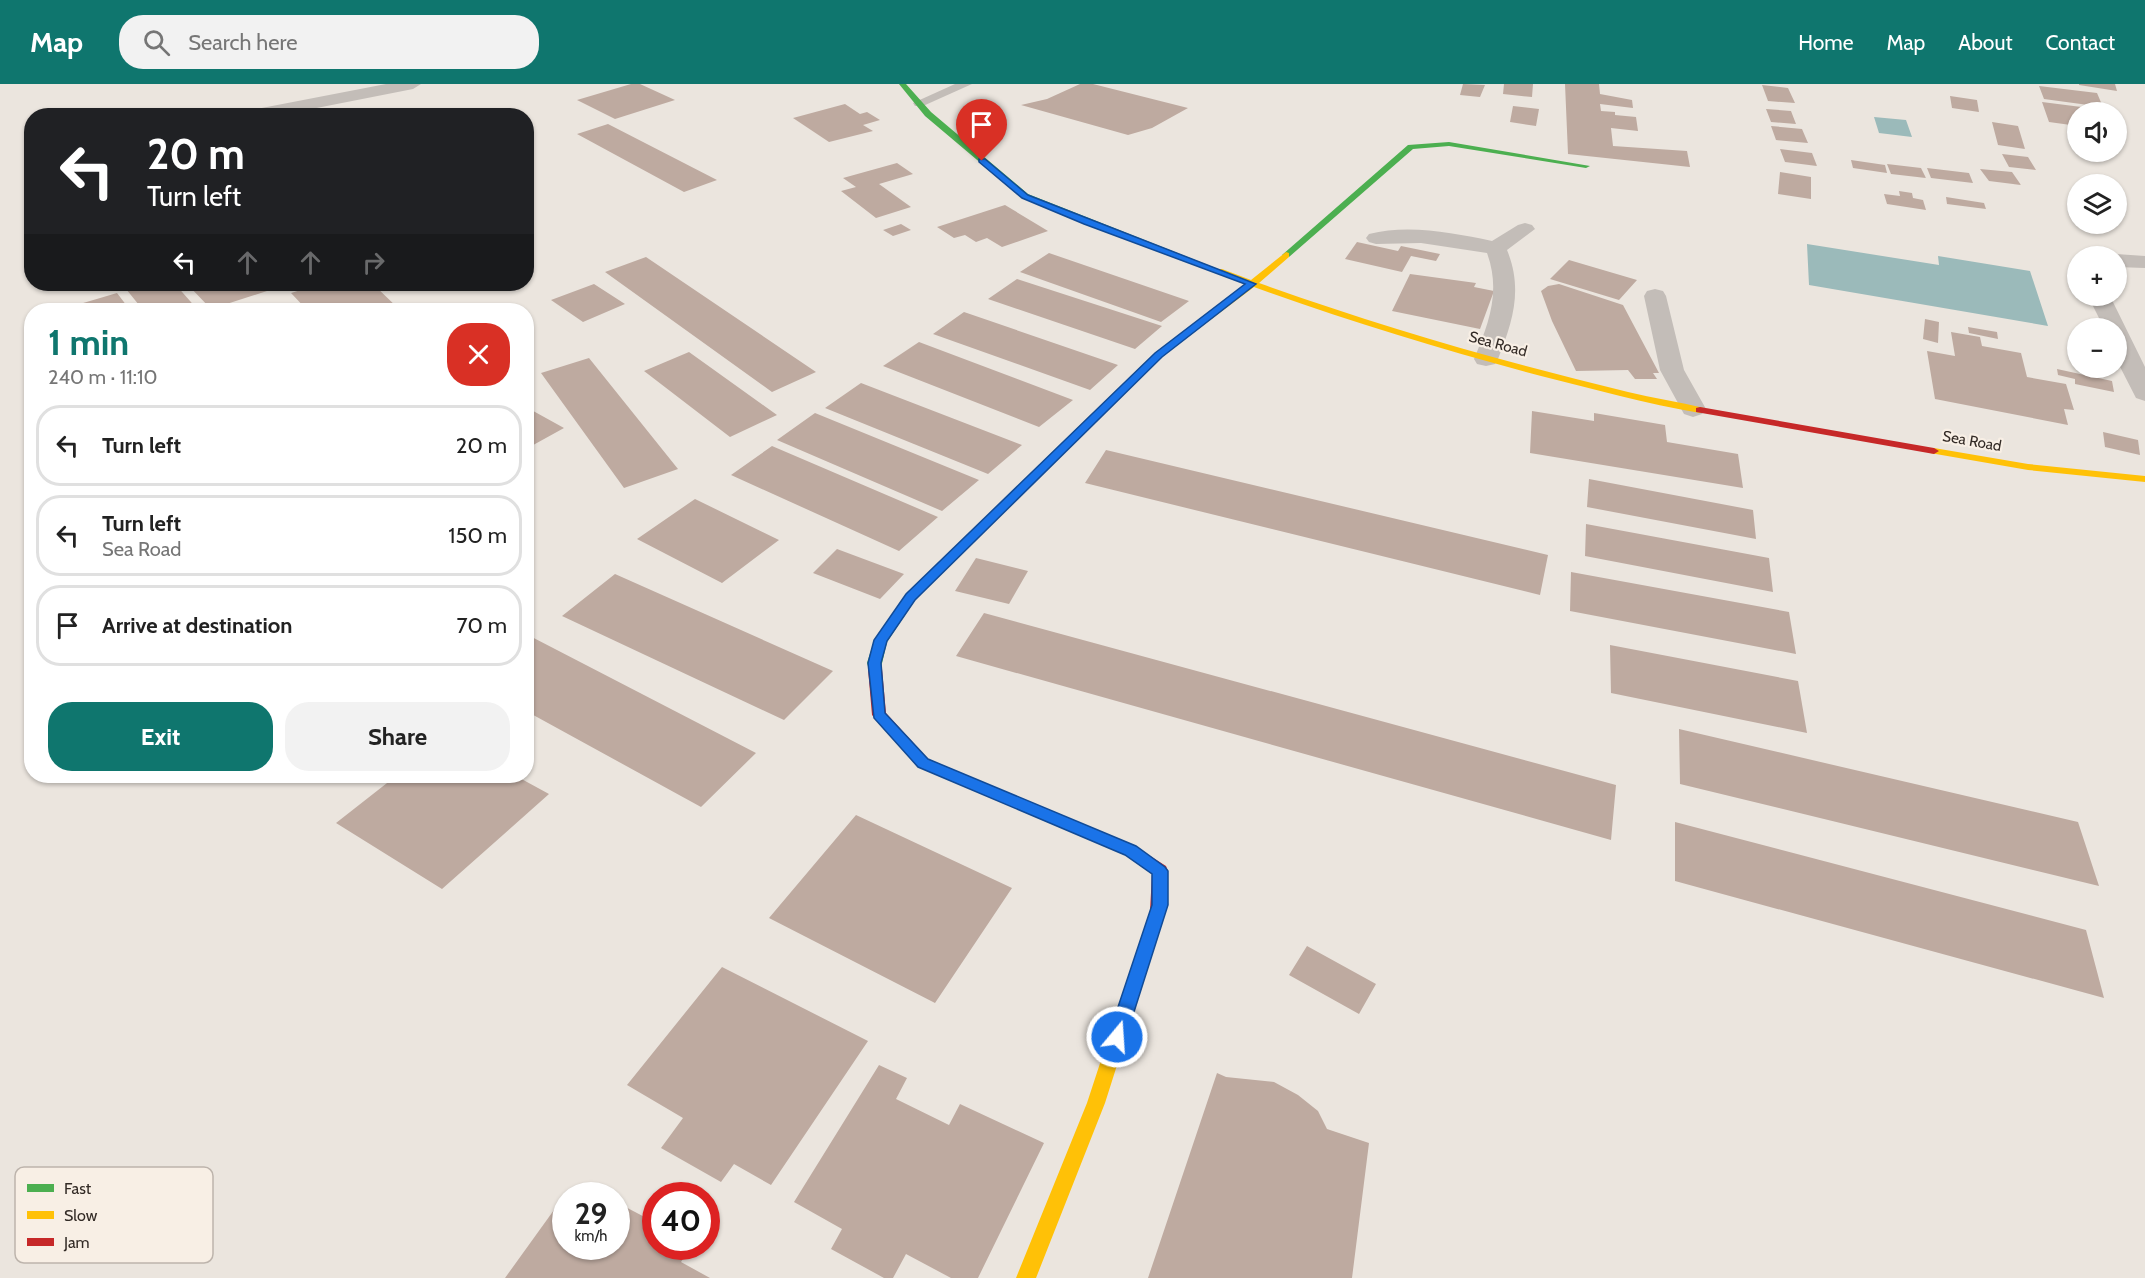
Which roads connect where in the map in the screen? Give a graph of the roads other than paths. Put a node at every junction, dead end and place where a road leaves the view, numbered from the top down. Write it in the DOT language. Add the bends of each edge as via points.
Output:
graph roads {
  1 [pos="413,84"];
  2 [pos="902,84"];
  3 [pos="966,84"];
  4 [pos="919,103"];
  5 [pos="288,108"];
  6 [pos="1586,166"];
  7 [pos="1525,229"];
  8 [pos="1376,238"];
  9 [pos="1496,248"];
  10 [pos="2127,261"];
  11 [pos="2145,262"];
  12 [pos="1252,284"];
  13 [pos="1655,296"];
  14 [pos="2127,354"];
  15 [pos="1486,359"];
  16 [pos="2145,393"];
  17 [pos="1693,409"];
  18 [pos="2145,480"];
  19 [pos="1026,1278"];
  1 -- 5 [label="street"];
  2 -- 4 [label="main road, Sea Road"];
  3 -- 4 [label="lane"];
  4 -- 12 [label="main road, Sea Road" via="1025,196"];
  6 -- 12 [label="main road" via="1449,144 1411,147"];
  7 -- 9 [label="street"];
  8 -- 9 [label="street" via="1397,235 1453,239"];
  9 -- 15 [label="street" via="1503,263 1507,297"];
  10 -- 11 [label="street"];
  12 -- 15 [label="main road, Sea Road"];
  12 -- 19 [label="main road" via="1158,355 910,597 881,640 874,663 879,715 923,763 1131,851 1160,871 1160,905 1096,1103"];
  13 -- 17 [label="street" via="1672,370"];
  14 -- 16 [label="street"];
  15 -- 17 [label="main road, Sea Road"];
  17 -- 18 [label="main road, Sea Road" via="2028,468"];
}
